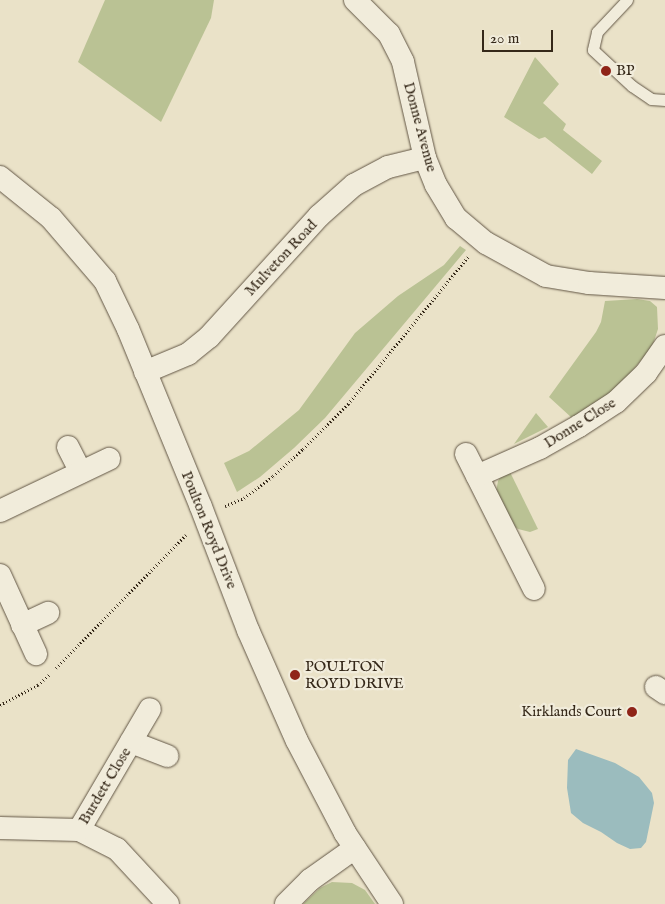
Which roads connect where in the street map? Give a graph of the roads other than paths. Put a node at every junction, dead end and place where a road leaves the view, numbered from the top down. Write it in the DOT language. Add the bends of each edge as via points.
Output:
graph roads {
  1 [pos="355,0"];
  2 [pos="627,0"];
  3 [pos="665,100"];
  4 [pos="425,158"];
  5 [pos="0,177"];
  6 [pos="665,288"];
  7 [pos="665,346"];
  8 [pos="145,372"];
  9 [pos="68,447"];
  10 [pos="466,454"];
  11 [pos="109,459"];
  12 [pos="81,472"];
  13 [pos="477,476"];
  14 [pos="0,511"];
  15 [pos="0,575"];
  16 [pos="534,589"];
  17 [pos="48,613"];
  18 [pos="22,625"];
  19 [pos="36,654"];
  20 [pos="150,708"];
  21 [pos="131,742"];
  22 [pos="167,756"];
  23 [pos="0,828"];
  24 [pos="79,830"];
  25 [pos="355,848"];
  26 [pos="168,904"];
  27 [pos="286,904"];
  28 [pos="392,904"];
  1 -- 4 [label="street, Donne Avenue" via="390,34 403,62"];
  2 -- 3 [label="lane" via="597,32 593,50 632,86 651,99"];
  4 -- 6 [label="street, Donne Avenue" via="436,185 456,218 482,240 517,262 546,276 589,283"];
  4 -- 8 [label="street, Mulveton Road" via="388,167 354,185 319,216 209,337 188,354"];
  5 -- 8 [label="street, Poulton Royd Drive" via="52,218 105,281"];
  7 -- 13 [label="street, Donne Close" via="646,373 616,402 540,448"];
  8 -- 25 [label="street, Poulton Royd Drive" via="248,630 297,741"];
  9 -- 12 [label="street"];
  10 -- 13 [label="street"];
  11 -- 12 [label="street"];
  12 -- 14 [label="street"];
  13 -- 16 [label="street"];
  15 -- 18 [label="street"];
  17 -- 18 [label="street"];
  18 -- 19 [label="street"];
  20 -- 21 [label="street, Burdett Close"];
  21 -- 22 [label="street, Burdett Close"];
  21 -- 24 [label="street, Burdett Close"];
  23 -- 24 [label="street"];
  24 -- 26 [label="street" via="117,849"];
  25 -- 27 [label="street" via="310,880"];
  25 -- 28 [label="street, Poulton Royd Drive"];
}
